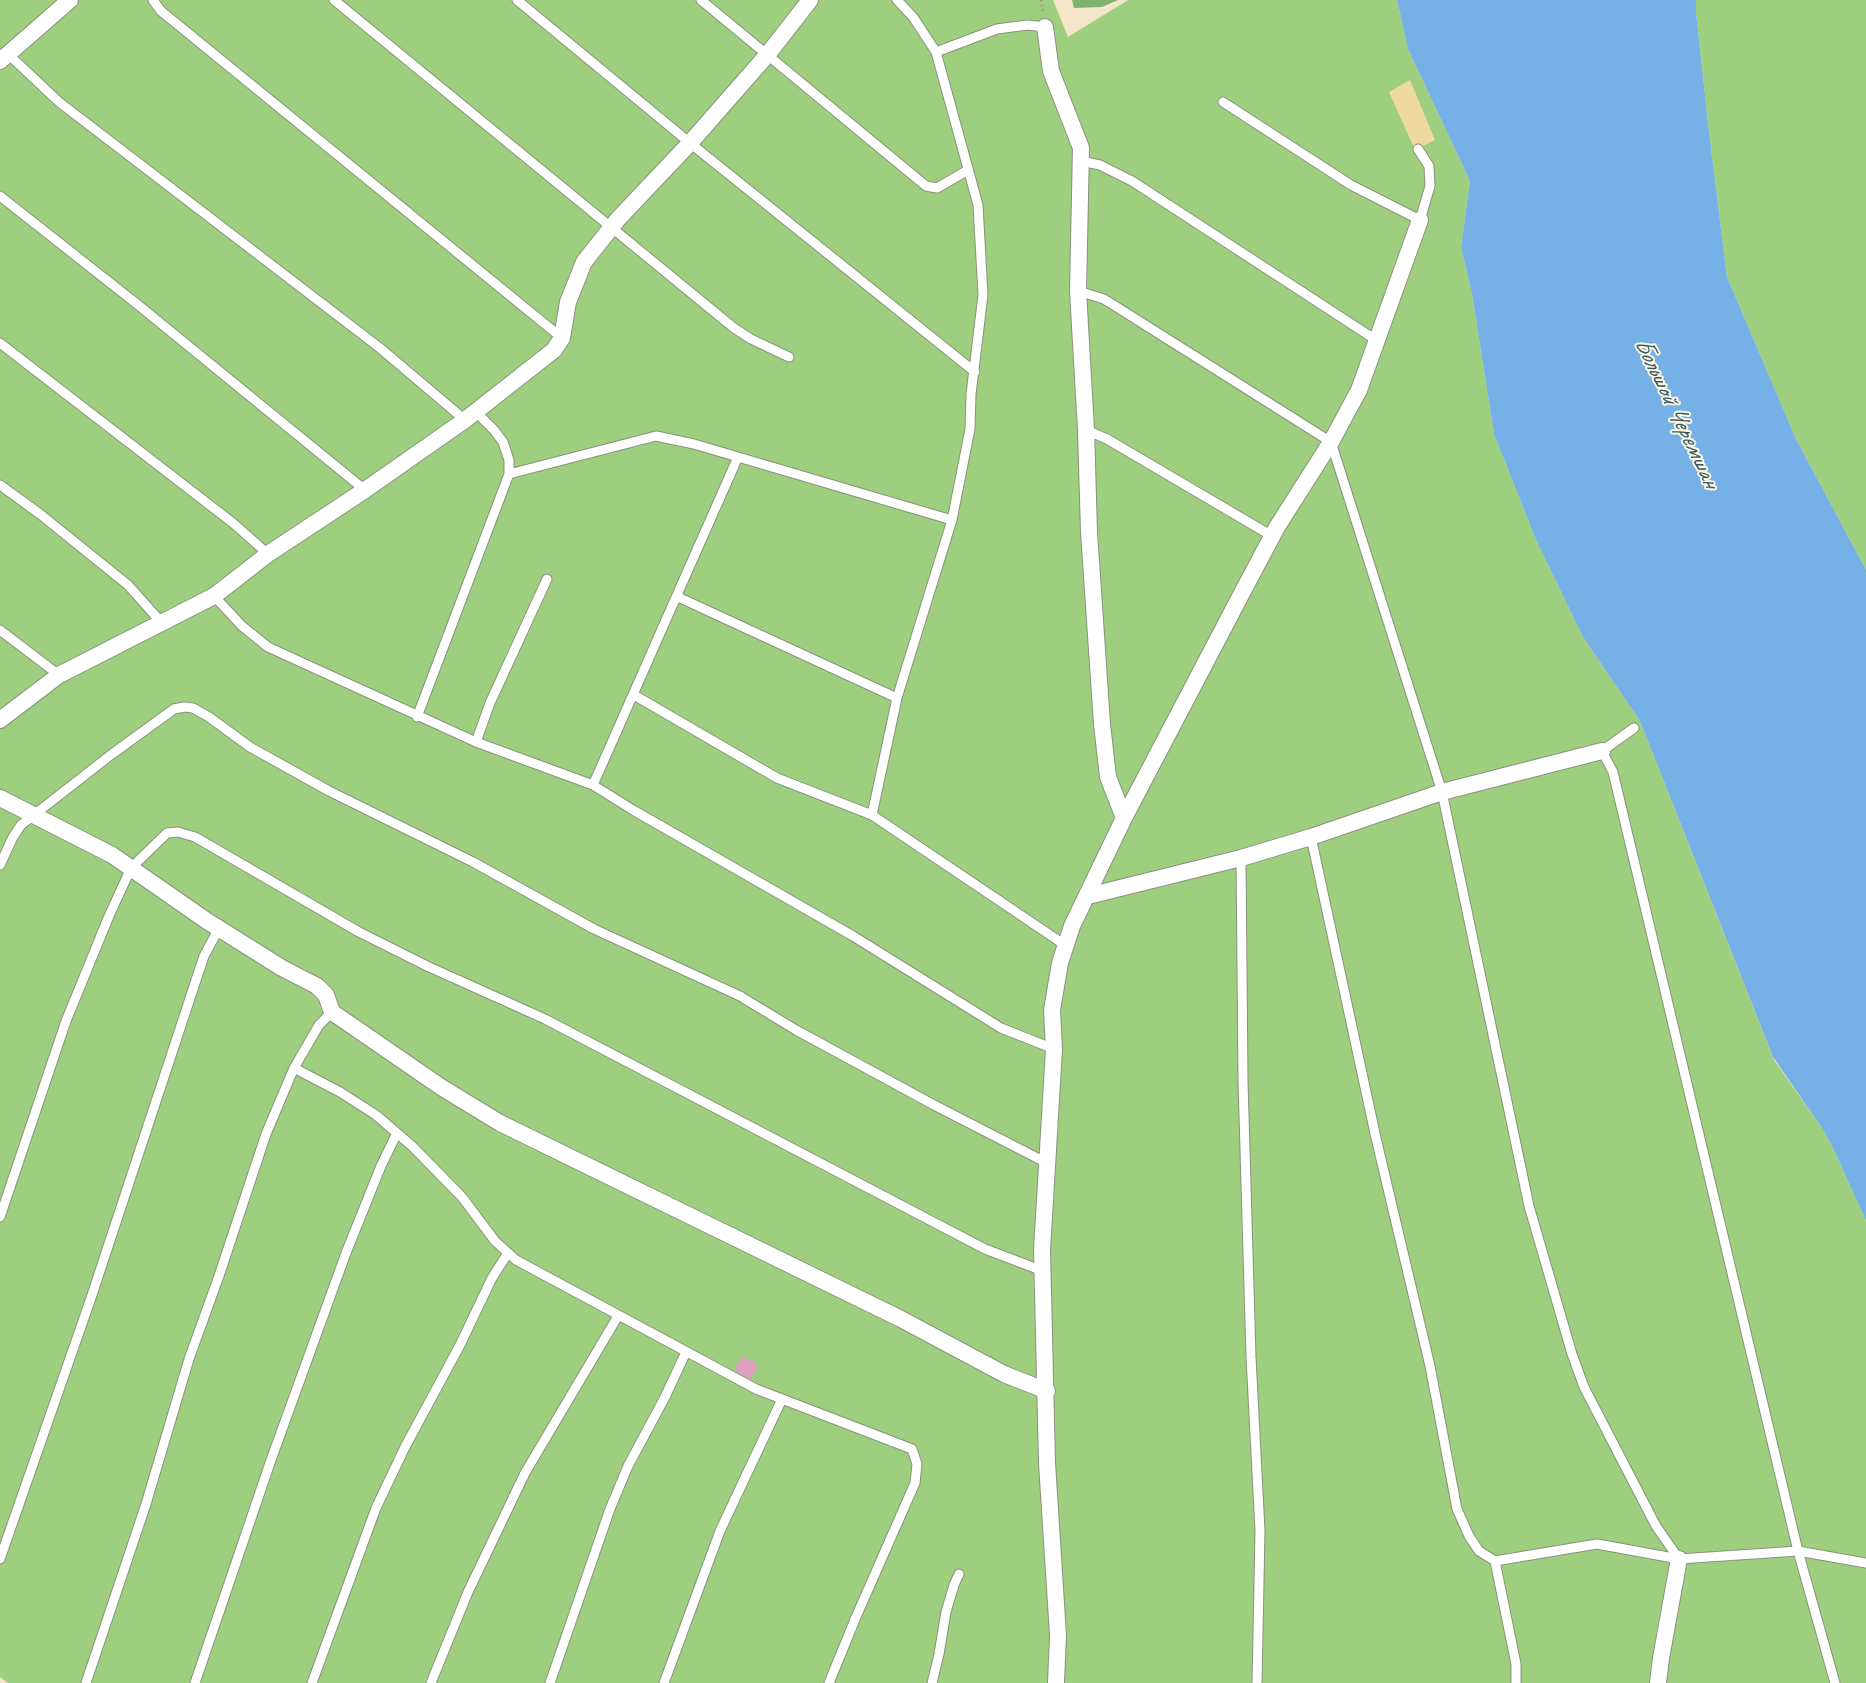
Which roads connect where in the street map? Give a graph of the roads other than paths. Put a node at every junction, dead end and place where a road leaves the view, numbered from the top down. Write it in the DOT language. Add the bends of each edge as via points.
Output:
graph roads {
  1 [pos="70,0"];
  2 [pos="153,0"];
  3 [pos="334,0"];
  4 [pos="517,0"];
  5 [pos="701,0"];
  6 [pos="810,0"];
  7 [pos="897,0"];
  8 [pos="1045,27"];
  9 [pos="936,52"];
  10 [pos="768,54"];
  11 [pos="4,58"];
  12 [pos="1223,102"];
  13 [pos="690,143"];
  14 [pos="1418,149"];
  15 [pos="1081,162"];
  16 [pos="968,170"];
  17 [pos="0,196"];
  18 [pos="1420,220"];
  19 [pos="611,227"];
  20 [pos="1078,291"];
  21 [pos="562,338"];
  22 [pos="1376,340"];
  23 [pos="0,343"];
  24 [pos="789,357"];
  25 [pos="975,372"];
  26 [pos="471,416"];
  27 [pos="1086,430"];
  28 [pos="1330,442"];
  29 [pos="738,457"];
  30 [pos="509,474"];
  31 [pos="0,485"];
  32 [pos="365,490"];
  33 [pos="952,520"];
  34 [pos="1272,536"];
  35 [pos="268,554"];
  36 [pos="547,579"];
  37 [pos="214,596"];
  38 [pos="678,597"];
  39 [pos="160,622"];
  40 [pos="0,630"];
  41 [pos="59,675"];
  42 [pos="634,695"];
  43 [pos="897,698"];
  44 [pos="417,717"];
  45 [pos="0,720"];
  46 [pos="1634,728"];
  47 [pos="476,742"];
  48 [pos="1602,751"];
  49 [pos="593,785"];
  50 [pos="1442,792"];
  51 [pos="0,798"];
  52 [pos="34,815"];
  53 [pos="872,815"];
  54 [pos="1124,818"];
  55 [pos="1311,837"];
  56 [pos="1241,858"];
  57 [pos="0,865"];
  58 [pos="131,868"];
  59 [pos="1088,896"];
  60 [pos="219,928"];
  61 [pos="1065,945"];
  62 [pos="332,1012"];
  63 [pos="1054,1049"];
  64 [pos="294,1068"];
  65 [pos="396,1133"];
  66 [pos="1047,1164"];
  67 [pos="0,1217"];
  68 [pos="508,1253"];
  69 [pos="1043,1271"];
  70 [pos="618,1316"];
  71 [pos="686,1352"];
  72 [pos="1047,1391"];
  73 [pos="782,1399"];
  74 [pos="1798,1551"];
  75 [pos="0,1559"];
  76 [pos="1679,1559"];
  77 [pos="1495,1561"];
  78 [pos="1866,1563"];
  79 [pos="959,1574"];
  80 [pos="86,1683"];
  81 [pos="195,1683"];
  82 [pos="312,1683"];
  83 [pos="431,1683"];
  84 [pos="550,1683"];
  85 [pos="664,1683"];
  86 [pos="829,1683"];
  87 [pos="932,1683"];
  88 [pos="1056,1683"];
  89 [pos="1258,1683"];
  90 [pos="1516,1683"];
  91 [pos="1658,1683"];
  92 [pos="1835,1683"];
  1 -- 11 [label="street"];
  2 -- 21 [label="lane" via="161,11"];
  3 -- 19 [label="lane"];
  4 -- 13 [label="lane"];
  5 -- 10 [label="lane"];
  6 -- 10 [label="street"];
  7 -- 9 [label="lane"];
  8 -- 9 [label="lane" via="1027,25 997,30"];
  8 -- 15 [label="street" via="1051,71 1081,148"];
  9 -- 16 [label="lane"];
  10 -- 13 [label="street"];
  10 -- 16 [label="lane" via="926,186 937,188"];
  11 -- 26 [label="lane"];
  12 -- 18 [label="lane" via="1351,186"];
  13 -- 19 [label="street"];
  13 -- 25 [label="lane"];
  14 -- 18 [label="lane" via="1429,166 1430,186"];
  15 -- 20 [label="street"];
  15 -- 22 [label="lane" via="1100,164 1132,181"];
  16 -- 25 [label="lane" via="978,205 983,295"];
  17 -- 32 [label="lane"];
  18 -- 22 [label="street"];
  19 -- 21 [label="street" via="584,262 568,302"];
  19 -- 24 [label="lane" via="734,328"];
  20 -- 27 [label="street"];
  20 -- 28 [label="lane" via="1104,299"];
  21 -- 26 [label="street" via="554,350"];
  22 -- 28 [label="street" via="1359,390"];
  23 -- 35 [label="lane"];
  25 -- 33 [label="lane" via="970,429"];
  26 -- 30 [label="lane" via="494,430 503,442 509,460"];
  26 -- 32 [label="street"];
  27 -- 34 [label="lane" via="1107,439"];
  27 -- 54 [label="street" via="1089,532 1104,742 1108,777"];
  28 -- 34 [label="street"];
  28 -- 50 [label="lane"];
  29 -- 30 [label="lane" via="656,436"];
  29 -- 33 [label="lane"];
  29 -- 38 [label="lane"];
  30 -- 44 [label="lane"];
  31 -- 39 [label="lane" via="128,585"];
  32 -- 35 [label="street"];
  33 -- 43 [label="lane"];
  34 -- 54 [label="street"];
  35 -- 37 [label="street"];
  36 -- 47 [label="lane" via="490,703"];
  37 -- 39 [label="street"];
  37 -- 44 [label="lane" via="242,626 268,647"];
  38 -- 42 [label="lane"];
  38 -- 43 [label="lane"];
  39 -- 41 [label="street"];
  40 -- 41 [label="lane"];
  41 -- 45 [label="street"];
  42 -- 49 [label="lane"];
  42 -- 53 [label="lane" via="777,778"];
  43 -- 53 [label="lane"];
  44 -- 47 [label="lane"];
  46 -- 48 [label="lane"];
  47 -- 49 [label="lane"];
  48 -- 50 [label="street"];
  48 -- 74 [label="lane" via="1613,772"];
  49 -- 63 [label="lane" via="853,936 1001,1028"];
  50 -- 55 [label="street"];
  50 -- 76 [label="lane" via="1529,1206 1572,1354 1584,1387 1656,1526"];
  51 -- 52 [label="street"];
  52 -- 57 [label="lane" via="21,825"];
  52 -- 58 [label="street"];
  52 -- 66 [label="lane" via="174,709 193,708 250,747 330,791 474,862 594,929 740,996 796,1030"];
  53 -- 61 [label="lane"];
  54 -- 59 [label="street"];
  55 -- 56 [label="street"];
  55 -- 77 [label="lane" via="1376,1138 1430,1366 1457,1509 1478,1551"];
  56 -- 59 [label="street"];
  56 -- 89 [label="lane" via="1243,1081 1260,1531"];
  58 -- 60 [label="street"];
  58 -- 67 [label="lane" via="66,1022"];
  58 -- 69 [label="lane" via="167,833 178,832 194,837 359,932 545,1019 977,1245"];
  59 -- 61 [label="street"];
  60 -- 62 [label="street" via="316,986 326,995"];
  60 -- 75 [label="lane" via="204,956 91,1298"];
  61 -- 63 [label="street" via="1052,1010"];
  62 -- 64 [label="lane" via="319,1025"];
  62 -- 72 [label="street" via="500,1123 901,1319 1004,1374"];
  63 -- 66 [label="street"];
  64 -- 65 [label="lane" via="340,1092 376,1115"];
  64 -- 80 [label="lane" via="266,1134 189,1359 146,1504"];
  65 -- 68 [label="lane" via="462,1197"];
  65 -- 81 [label="lane" via="346,1253"];
  66 -- 69 [label="street"];
  68 -- 70 [label="lane"];
  68 -- 82 [label="lane" via="492,1278 376,1508"];
  69 -- 72 [label="street"];
  70 -- 71 [label="lane"];
  70 -- 83 [label="lane" via="525,1473 468,1592"];
  71 -- 73 [label="lane"];
  71 -- 84 [label="lane" via="628,1466"];
  72 -- 88 [label="street" via="1047,1463 1058,1636"];
  73 -- 85 [label="lane" via="720,1531"];
  73 -- 86 [label="lane" via="912,1449 917,1464 915,1483"];
  74 -- 76 [label="lane"];
  74 -- 78 [label="lane"];
  74 -- 92 [label="lane"];
  76 -- 77 [label="lane" via="1597,1544"];
  76 -- 91 [label="street"];
  77 -- 90 [label="lane" via="1516,1664"];
  79 -- 87 [label="lane" via="946,1612"];
}
